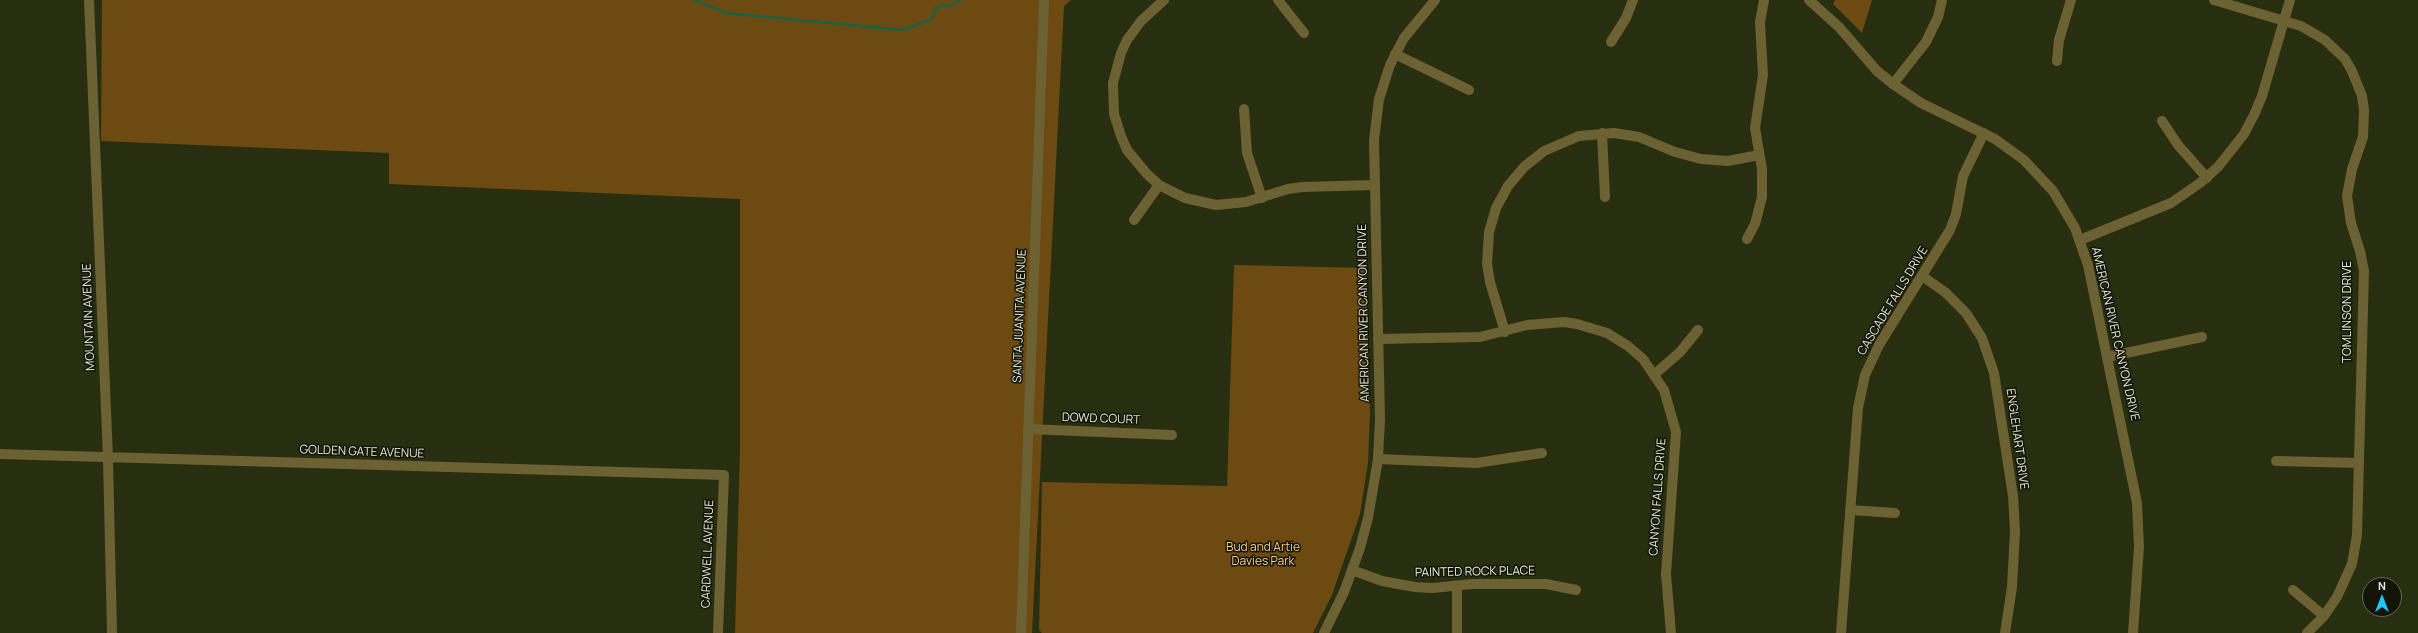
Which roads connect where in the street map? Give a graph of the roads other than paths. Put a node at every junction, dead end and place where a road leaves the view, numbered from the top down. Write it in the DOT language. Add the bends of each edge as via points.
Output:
graph roads {
  1 [pos="89,0"];
  2 [pos="1044,0"];
  3 [pos="1164,0"];
  4 [pos="1278,0"];
  5 [pos="1435,0"];
  6 [pos="1633,0"];
  7 [pos="1764,0"];
  8 [pos="1809,0"];
  9 [pos="1942,0"];
  10 [pos="2071,0"];
  11 [pos="2214,0"];
  12 [pos="2290,0"];
  13 [pos="2284,21"];
  14 [pos="1304,33"];
  15 [pos="1611,42"];
  16 [pos="1395,54"];
  17 [pos="2057,61"];
  18 [pos="1893,84"];
  19 [pos="1468,90"];
  20 [pos="1244,109"];
  21 [pos="2162,121"];
  22 [pos="1602,133"];
  23 [pos="1984,133"];
  24 [pos="1759,155"];
  25 [pos="2207,178"];
  26 [pos="1159,184"];
  27 [pos="1375,185"];
  28 [pos="1605,197"];
  29 [pos="1262,198"];
  30 [pos="1134,220"];
  31 [pos="1747,239"];
  32 [pos="2080,240"];
  33 [pos="1922,276"];
  34 [pos="1698,330"];
  35 [pos="1505,332"];
  36 [pos="2202,337"];
  37 [pos="1378,339"];
  38 [pos="2108,357"];
  39 [pos="1655,374"];
  40 [pos="1028,428"];
  41 [pos="1172,434"];
  42 [pos="1542,453"];
  43 [pos="0,454"];
  44 [pos="108,458"];
  45 [pos="1378,459"];
  46 [pos="2276,461"];
  47 [pos="2359,463"];
  48 [pos="724,475"];
  49 [pos="1850,510"];
  50 [pos="1896,513"];
  51 [pos="1352,570"];
  52 [pos="1457,586"];
  53 [pos="1576,590"];
  54 [pos="2293,590"];
  55 [pos="2324,616"];
  56 [pos="112,633"];
  57 [pos="718,633"];
  58 [pos="1021,633"];
  59 [pos="1324,633"];
  60 [pos="1457,633"];
  61 [pos="1671,633"];
  62 [pos="1841,633"];
  63 [pos="2005,633"];
  64 [pos="2133,633"];
  65 [pos="2307,633"];
  1 -- 44 [label="street, MOUNTAIN AVENUE"];
  2 -- 40 [label="street, SANTA JUANITA AVENUE"];
  3 -- 26 [label="street" via="1141,21 1127,40 1116,68 1113,99 1116,121 1128,150 1147,174"];
  4 -- 14 [label="street"];
  5 -- 16 [label="street, AMERICAN RIVER CANYON DRIVE" via="1416,20"];
  6 -- 15 [label="street" via="1626,18"];
  7 -- 24 [label="street" via="1760,22 1762,75 1755,128"];
  8 -- 18 [label="street, AMERICAN RIVER CANYON DRIVE" via="1839,27 1877,71"];
  9 -- 18 [label="street" via="1938,17 1926,42"];
  10 -- 17 [label="street" via="2059,40"];
  11 -- 13 [label="street, TOMLINSON DRIVE"];
  12 -- 13 [label="street"];
  13 -- 25 [label="street" via="2254,115 2232,151"];
  13 -- 47 [label="street, TOMLINSON DRIVE" via="2314,32 2336,49 2352,71 2362,96 2363,137 2352,170 2348,196 2351,222 2364,272"];
  16 -- 19 [label="street"];
  16 -- 27 [label="street, AMERICAN RIVER CANYON DRIVE" via="1383,85 1375,120"];
  18 -- 23 [label="street, AMERICAN RIVER CANYON DRIVE" via="1920,103"];
  20 -- 29 [label="street" via="1247,153"];
  21 -- 25 [label="street" via="2178,145"];
  22 -- 24 [label="street" via="1639,137 1675,152 1701,159 1728,161"];
  22 -- 28 [label="street"];
  22 -- 35 [label="street" via="1566,140 1544,151 1524,167 1501,196 1489,232 1487,264"];
  23 -- 32 [label="street, AMERICAN RIVER CANYON DRIVE" via="2007,147 2039,175 2065,209"];
  23 -- 33 [label="street, CASCADE FALLS DRIVE" via="1963,176 1956,214 1950,230"];
  24 -- 31 [label="street" via="1762,197 1755,224"];
  25 -- 32 [label="street" via="2165,206"];
  26 -- 29 [label="street" via="1185,198 1216,204"];
  26 -- 30 [label="street"];
  27 -- 29 [label="street" via="1302,187"];
  27 -- 37 [label="street, AMERICAN RIVER CANYON DRIVE"];
  32 -- 38 [label="street, AMERICAN RIVER CANYON DRIVE"];
  33 -- 49 [label="street, CASCADE FALLS DRIVE" via="1879,345 1865,375 1858,408"];
  33 -- 63 [label="street, ENGLEHART DRIVE" via="1945,292 1966,313 1982,338 1994,373 2013,496 2015,531 2012,587"];
  34 -- 39 [label="street" via="1680,352"];
  35 -- 37 [label="street, CANYON FALLS DRIVE" via="1480,337"];
  35 -- 39 [label="street, CANYON FALLS DRIVE" via="1546,322 1577,324 1595,329 1628,346"];
  36 -- 38 [label="street"];
  37 -- 45 [label="street, AMERICAN RIVER CANYON DRIVE"];
  38 -- 64 [label="street, AMERICAN RIVER CANYON DRIVE" via="2137,503 2139,547"];
  39 -- 61 [label="street, CANYON FALLS DRIVE" via="1669,402 1676,432 1666,574"];
  40 -- 41 [label="street, DOWD COURT"];
  40 -- 58 [label="street, SANTA JUANITA AVENUE"];
  42 -- 45 [label="street" via="1476,463"];
  43 -- 44 [label="street, GOLDEN GATE AVENUE"];
  44 -- 48 [label="street, GOLDEN GATE AVENUE"];
  44 -- 56 [label="street, MOUNTAIN AVENUE"];
  45 -- 51 [label="street, AMERICAN RIVER CANYON DRIVE" via="1368,518"];
  46 -- 47 [label="street"];
  47 -- 55 [label="street, TOMLINSON DRIVE" via="2355,549 2347,578"];
  48 -- 57 [label="street, CARDWELL AVENUE"];
  49 -- 50 [label="street"];
  49 -- 62 [label="street, CASCADE FALLS DRIVE"];
  51 -- 52 [label="street, PAINTED ROCK PLACE" via="1398,585 1432,588"];
  51 -- 59 [label="street, AMERICAN RIVER CANYON DRIVE"];
  52 -- 53 [label="street, PAINTED ROCK PLACE" via="1546,584"];
  52 -- 60 [label="street"];
  54 -- 55 [label="street"];
  55 -- 65 [label="street, TOMLINSON DRIVE"];
}
